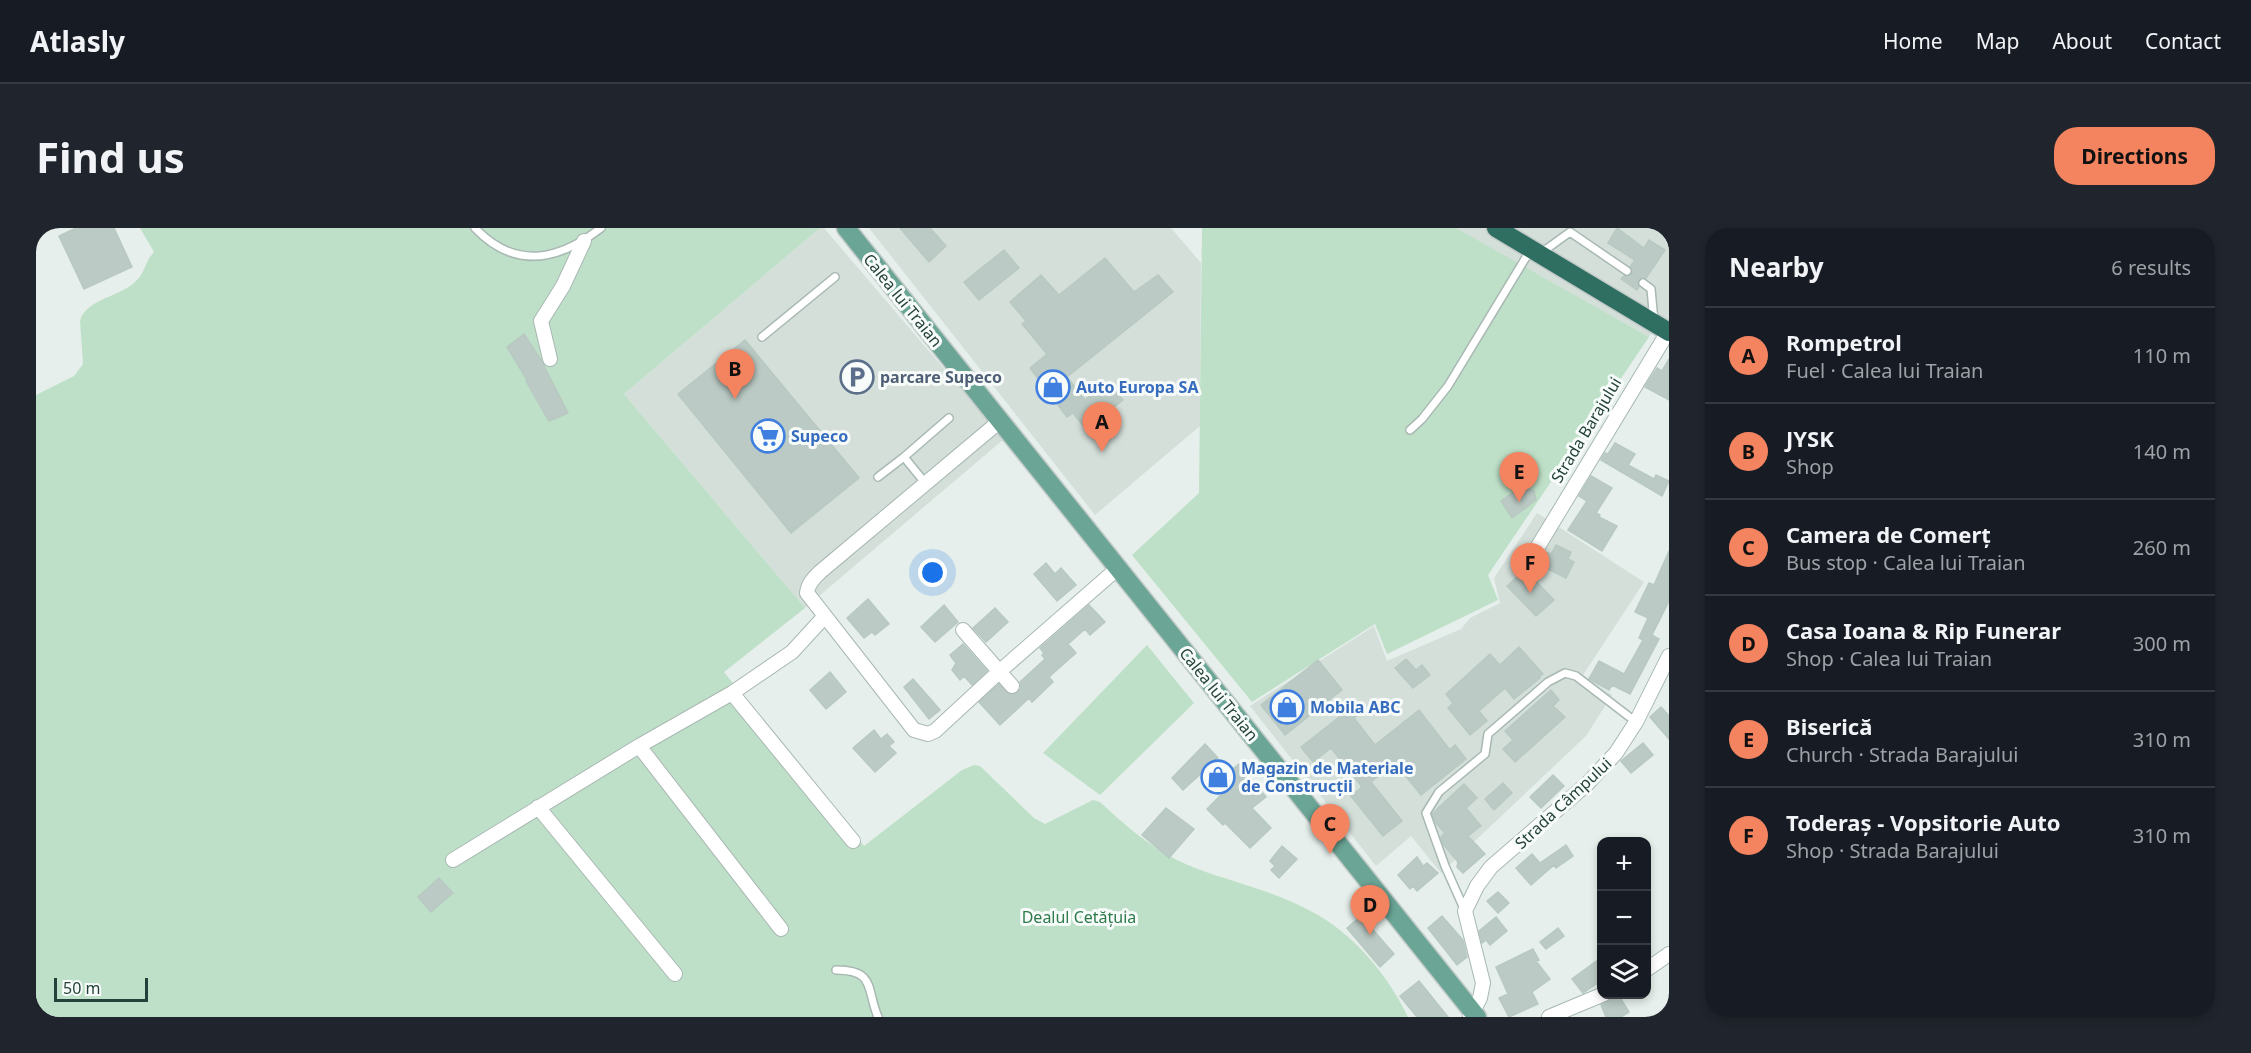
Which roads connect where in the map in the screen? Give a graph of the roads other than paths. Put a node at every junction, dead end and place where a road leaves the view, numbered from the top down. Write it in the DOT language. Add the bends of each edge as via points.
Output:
graph roads {
  1 [pos="475,228"];
  2 [pos="601,228"];
  3 [pos="846,228"];
  4 [pos="1496,228"];
  5 [pos="584,241"];
  6 [pos="1535,251"];
  7 [pos="1627,271"];
  8 [pos="835,277"];
  9 [pos="1642,283"];
  10 [pos="1664,329"];
  11 [pos="762,337"];
  12 [pos="550,359"];
  13 [pos="949,418"];
  14 [pos="1000,422"];
  15 [pos="1410,430"];
  16 [pos="904,457"];
  17 [pos="878,477"];
  18 [pos="926,484"];
  19 [pos="1537,548"];
  20 [pos="1118,568"];
  21 [pos="825,616"];
  22 [pos="963,630"];
  23 [pos="1669,656"];
  24 [pos="1000,671"];
  25 [pos="1012,686"];
  26 [pos="732,693"];
  27 [pos="1636,722"];
  28 [pos="639,746"];
  29 [pos="538,807"];
  30 [pos="853,841"];
  31 [pos="453,860"];
  32 [pos="1465,911"];
  33 [pos="781,929"];
  34 [pos="1669,954"];
  35 [pos="1651,967"];
  36 [pos="836,970"];
  37 [pos="675,974"];
  38 [pos="1597,997"];
  39 [pos="1473,1015"];
  40 [pos="878,1017"];
  41 [pos="1549,1017"];
  1 -- 5 [label="lane" via="510,254 545,256"];
  2 -- 5 [label="lane"];
  3 -- 14 [label="main road, Calea lui Traian"];
  4 -- 6 [label="highway"];
  5 -- 12 [label="street" via="542,321"];
  6 -- 7 [label="lane" via="1570,232"];
  6 -- 10 [label="highway"];
  6 -- 15 [label="lane" via="1448,386"];
  8 -- 11 [label="lane"];
  9 -- 10 [label="lane" via="1651,289"];
  10 -- 19 [label="street, Strada Barajului"];
  13 -- 16 [label="lane"];
  14 -- 18 [label="street"];
  14 -- 20 [label="main road, Calea lui Traian"];
  16 -- 17 [label="lane"];
  16 -- 18 [label="lane"];
  18 -- 21 [label="street" via="811,581 807,594"];
  20 -- 24 [label="street"];
  20 -- 39 [label="main road, Calea lui Traian"];
  21 -- 24 [label="street" via="921,734 935,731"];
  21 -- 26 [label="street" via="792,651"];
  22 -- 24 [label="street"];
  23 -- 27 [label="street, Strada Câmpului"];
  24 -- 25 [label="street"];
  26 -- 28 [label="street"];
  26 -- 30 [label="street"];
  27 -- 32 [label="street, Strada Câmpului" via="1616,753 1587,784 1491,867"];
  27 -- 32 [label="lane" via="1576,676 1564,672 1488,734 1485,754 1439,792 1426,813"];
  28 -- 29 [label="street"];
  28 -- 33 [label="street"];
  29 -- 31 [label="street"];
  29 -- 37 [label="street"];
  32 -- 39 [label="street" via="1483,983"];
  34 -- 35 [label="street"];
  36 -- 40 [label="lane" via="862,974 868,981"];
  38 -- 41 [label="street"];
}
